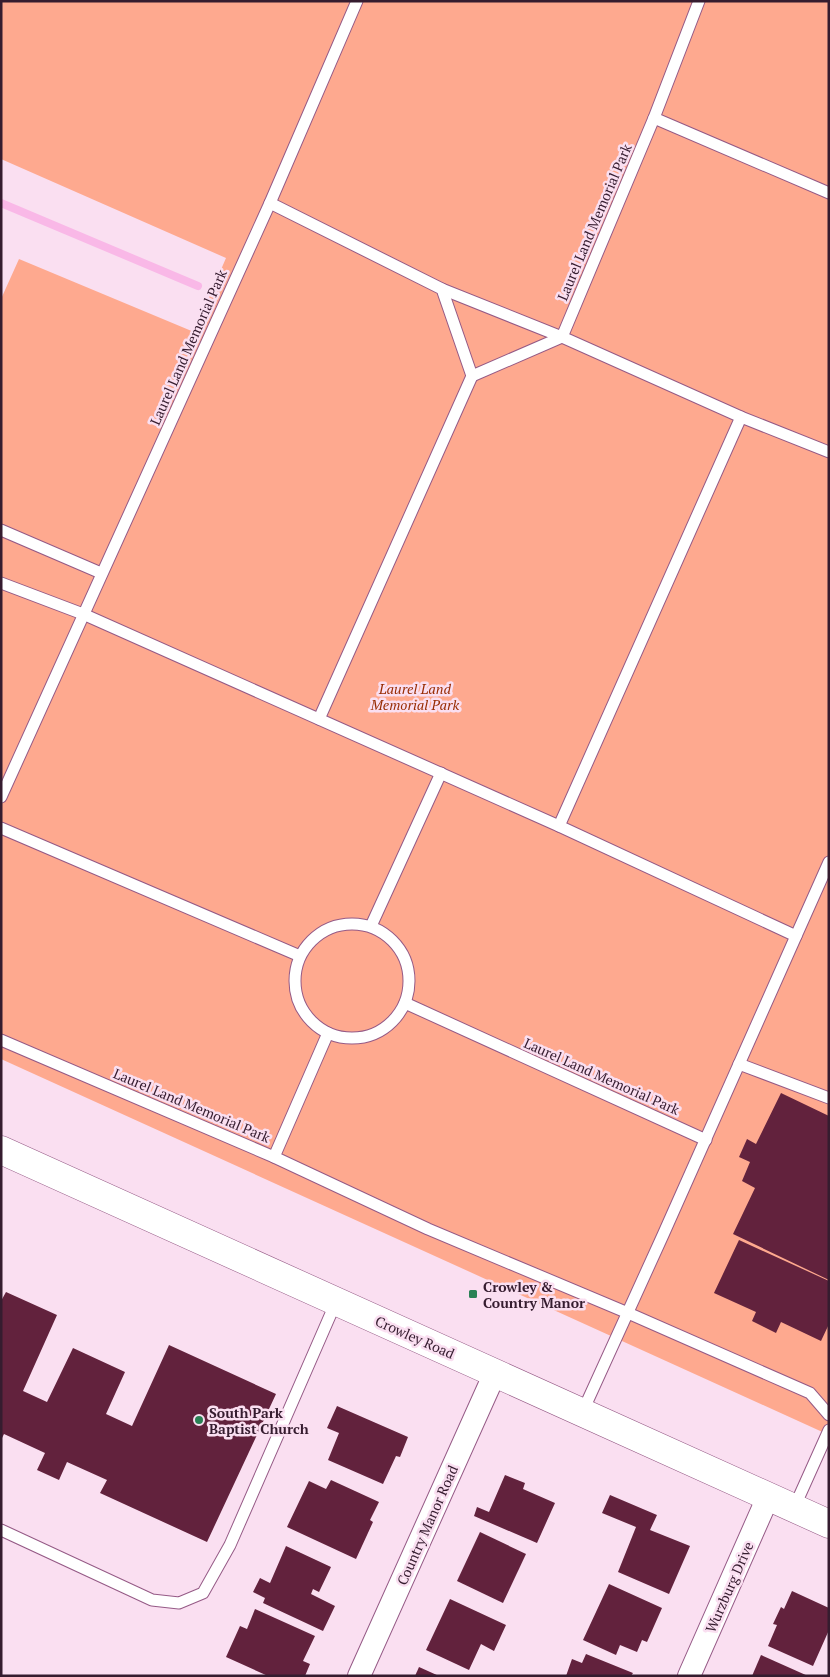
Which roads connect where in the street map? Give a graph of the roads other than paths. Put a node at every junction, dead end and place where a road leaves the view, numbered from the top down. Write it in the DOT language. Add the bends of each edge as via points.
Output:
graph roads {
  1 [pos="357,1"];
  2 [pos="700,1"];
  3 [pos="654,118"];
  4 [pos="829,193"];
  5 [pos="270,203"];
  6 [pos="442,289"];
  7 [pos="562,337"];
  8 [pos="472,376"];
  9 [pos="741,417"];
  10 [pos="829,452"];
  11 [pos="1,530"];
  12 [pos="101,573"];
  13 [pos="1,583"];
  14 [pos="83,614"];
  15 [pos="319,719"];
  16 [pos="441,773"];
  17 [pos="1,797"];
  18 [pos="559,826"];
  19 [pos="1,828"];
  20 [pos="829,862"];
  21 [pos="371,926"];
  22 [pos="796,936"];
  23 [pos="300,956"];
  24 [pos="405,1003"];
  25 [pos="328,1033"];
  26 [pos="1,1040"];
  27 [pos="739,1064"];
  28 [pos="829,1098"];
  29 [pos="706,1140"];
  30 [pos="1,1150"];
  31 [pos="274,1157"];
  32 [pos="336,1302"];
  33 [pos="628,1312"];
  34 [pos="495,1374"];
  35 [pos="582,1413"];
  36 [pos="829,1415"];
  37 [pos="829,1430"];
  38 [pos="768,1497"];
  39 [pos="794,1508"];
  40 [pos="829,1524"];
  41 [pos="1,1530"];
  42 [pos="359,1676"];
  43 [pos="689,1676"];
  1 -- 5 [label="lane, Laurel Land Memorial Park"];
  2 -- 3 [label="lane, Laurel Land Memorial Park"];
  3 -- 4 [label="lane"];
  3 -- 7 [label="lane, Laurel Land Memorial Park"];
  5 -- 6 [label="lane"];
  5 -- 12 [label="lane, Laurel Land Memorial Park"];
  6 -- 7 [label="lane"];
  6 -- 8 [label="lane"];
  7 -- 8 [label="lane"];
  7 -- 9 [label="lane"];
  8 -- 15 [label="lane"];
  9 -- 10 [label="lane"];
  9 -- 18 [label="lane"];
  11 -- 12 [label="lane"];
  12 -- 14 [label="lane, Laurel Land Memorial Park"];
  13 -- 14 [label="lane"];
  14 -- 15 [label="lane"];
  14 -- 17 [label="lane, Laurel Land Memorial Park"];
  15 -- 16 [label="lane"];
  16 -- 18 [label="lane"];
  16 -- 21 [label="lane"];
  18 -- 22 [label="lane"];
  19 -- 23 [label="lane"];
  20 -- 22 [label="lane"];
  21 -- 23 [label="lane" via="355,923 338,925 322,932"];
  21 -- 24 [label="lane" via="387,935 400,949 408,966 409,985"];
  22 -- 27 [label="lane"];
  23 -- 25 [label="lane" via="295,973 295,991 302,1009"];
  24 -- 25 [label="lane" via="381,1030 364,1037 345,1038"];
  24 -- 29 [label="lane, Laurel Land Memorial Park"];
  25 -- 31 [label="lane, Laurel Land Memorial Park"];
  26 -- 31 [label="lane, Laurel Land Memorial Park"];
  27 -- 28 [label="lane"];
  27 -- 29 [label="lane"];
  29 -- 33 [label="lane"];
  30 -- 32 [label="main road, Crowley Road"];
  31 -- 33 [label="lane" via="428,1229"];
  32 -- 34 [label="main road, Crowley Road"];
  32 -- 41 [label="lane" via="230,1545 203,1593 179,1604 152,1600"];
  33 -- 35 [label="lane"];
  33 -- 36 [label="lane" via="810,1393"];
  34 -- 35 [label="main road, Crowley Road"];
  34 -- 42 [label="street, Country Manor Road"];
  35 -- 38 [label="main road, Crowley Road"];
  37 -- 39 [label="lane"];
  38 -- 39 [label="main road, Crowley Road"];
  38 -- 43 [label="street, Wurzburg Drive"];
  39 -- 40 [label="main road, Crowley Road"];
}
